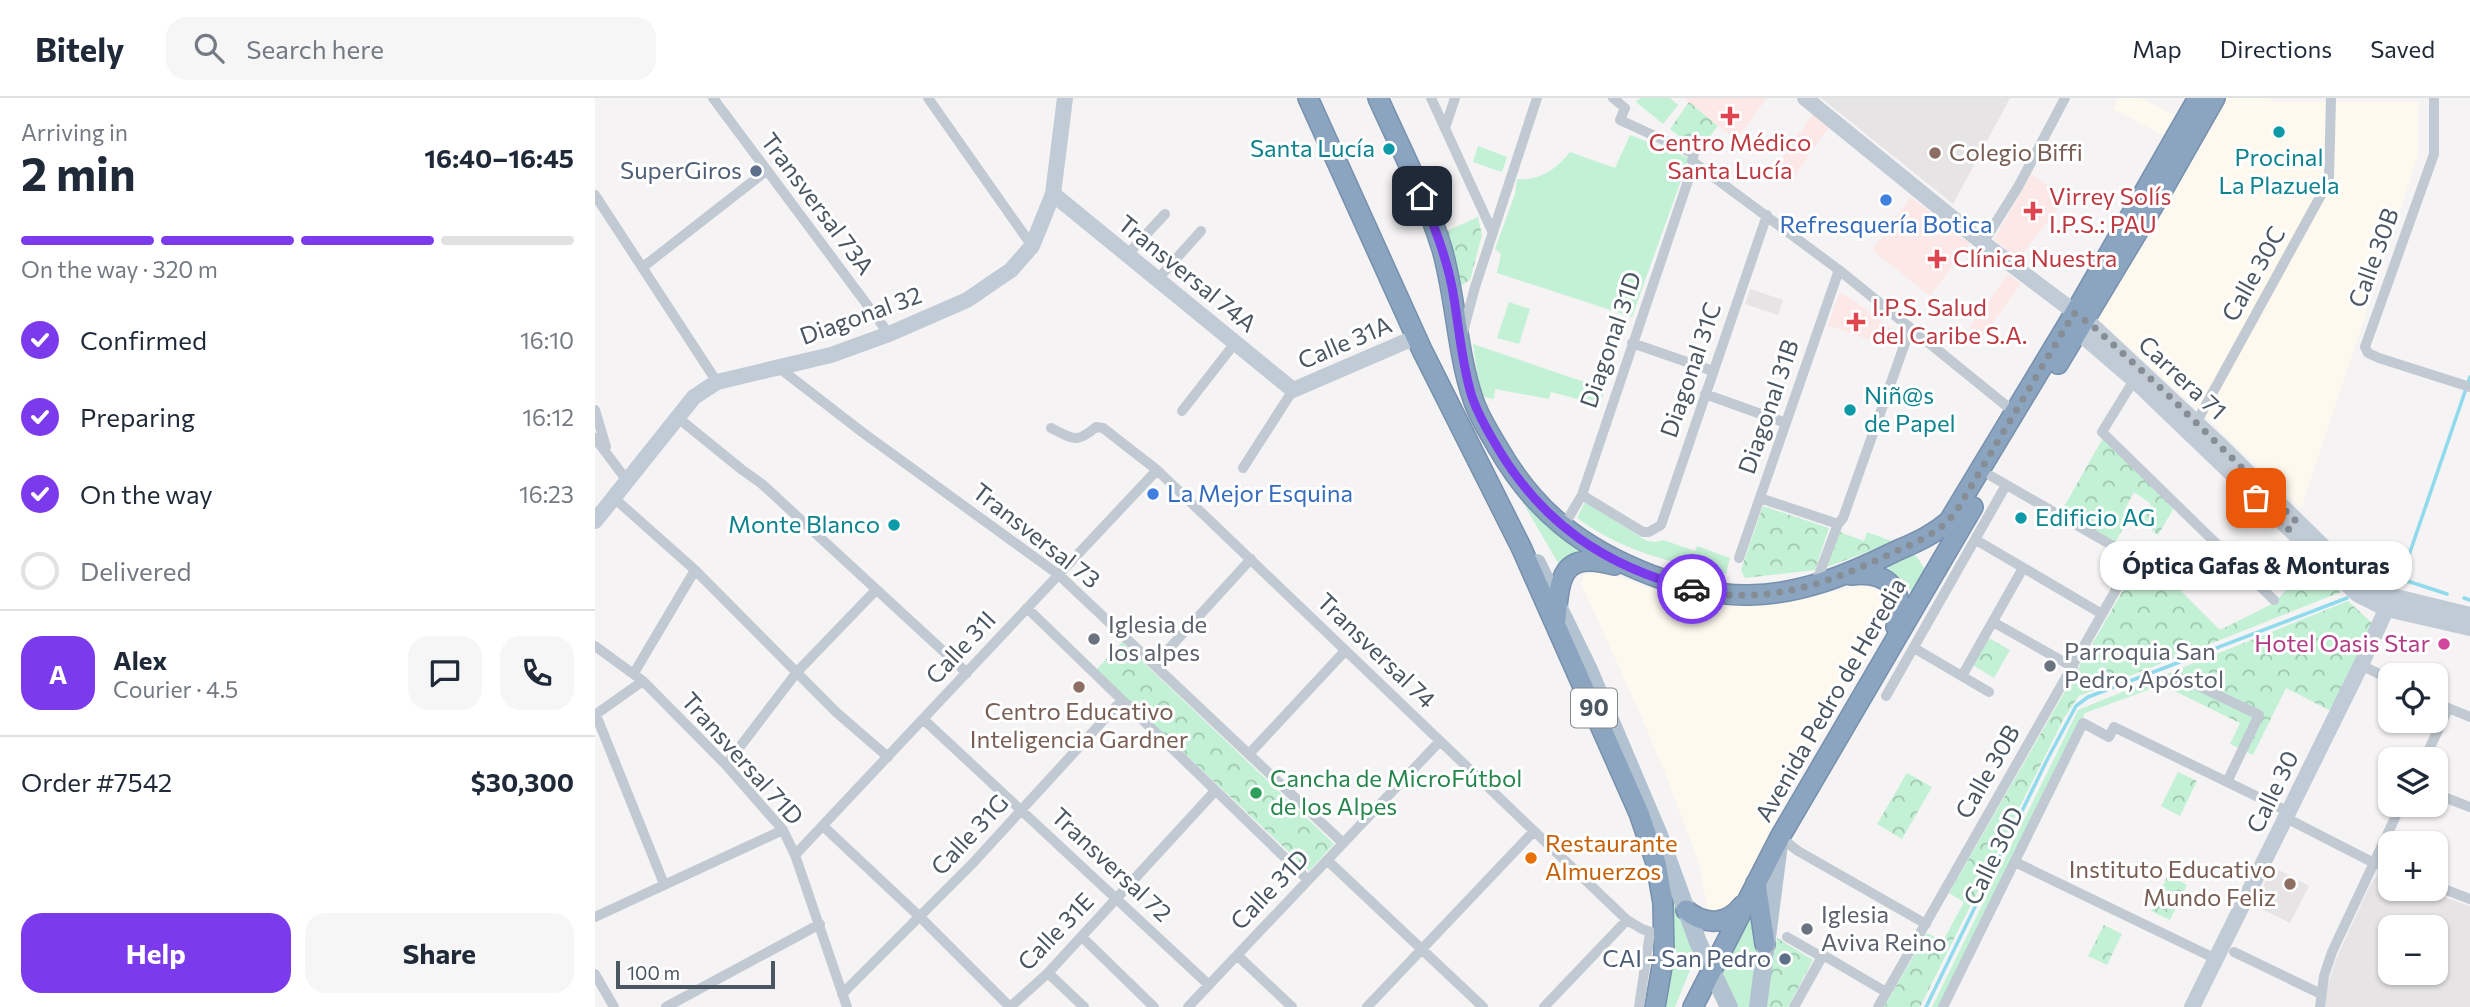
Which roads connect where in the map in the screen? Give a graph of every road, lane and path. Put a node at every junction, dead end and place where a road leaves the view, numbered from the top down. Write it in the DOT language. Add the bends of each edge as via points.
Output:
graph roads {
  1 [pos="713,98"];
  2 [pos="928,98"];
  3 [pos="1065,98"];
  4 [pos="1308,98"];
  5 [pos="1378,98"];
  6 [pos="1431,98"];
  7 [pos="1455,98"];
  8 [pos="1537,98"];
  9 [pos="1613,98"];
  10 [pos="1805,98"];
  11 [pos="2065,98"];
  12 [pos="2198,98"];
  13 [pos="2215,98"];
  14 [pos="2331,98"];
  15 [pos="2434,98"];
  16 [pos="1445,128"];
  17 [pos="1694,163"];
  18 [pos="766,171"];
  19 [pos="1053,194"];
  20 [pos="595,195"];
  21 [pos="1165,214"];
  22 [pos="1767,215"];
  23 [pos="1201,231"];
  24 [pos="1493,233"];
  25 [pos="1983,243"];
  26 [pos="1032,246"];
  27 [pos="1127,255"];
  28 [pos="643,267"];
  29 [pos="1839,270"];
  30 [pos="1157,280"];
  31 [pos="1451,285"];
  32 [pos="1475,287"];
  33 [pos="2076,322"];
  34 [pos="1910,328"];
  35 [pos="888,334"];
  36 [pos="1416,337"];
  37 [pos="1461,341"];
  38 [pos="1235,343"];
  39 [pos="1632,343"];
  40 [pos="778,368"];
  41 [pos="1713,371"];
  42 [pos="2134,380"];
  43 [pos="717,382"];
  44 [pos="2470,387"];
  45 [pos="1293,390"];
  46 [pos="1705,394"];
  47 [pos="595,410"];
  48 [pos="1182,411"];
  49 [pos="2014,412"];
  50 [pos="677,417"];
  51 [pos="1786,423"];
  52 [pos="2196,423"];
  53 [pos="1051,428"];
  54 [pos="595,438"];
  55 [pos="608,453"];
  56 [pos="1243,468"];
  57 [pos="1157,470"];
  58 [pos="1999,480"];
  59 [pos="628,482"];
  60 [pos="1493,488"];
  61 [pos="1582,495"];
  62 [pos="1760,498"];
  63 [pos="614,499"];
  64 [pos="595,521"];
  65 [pos="1838,524"];
  66 [pos="2292,526"];
  67 [pos="1563,527"];
  68 [pos="1976,540"];
  69 [pos="1739,558"];
  70 [pos="1251,559"];
  71 [pos="2023,568"];
  72 [pos="695,570"];
  73 [pos="1649,574"];
  74 [pos="1059,575"];
  75 [pos="1843,576"];
  76 [pos="1815,586"];
  77 [pos="876,590"];
  78 [pos="2274,600"];
  79 [pos="1557,601"];
  80 [pos="2390,602"];
  81 [pos="1027,608"];
  82 [pos="2102,614"];
  83 [pos="2470,615"];
  84 [pos="1993,622"];
  85 [pos="1556,624"];
  86 [pos="2470,628"];
  87 [pos="595,646"];
  88 [pos="1914,648"];
  89 [pos="1345,651"];
  90 [pos="1887,653"];
  91 [pos="1155,664"];
  92 [pos="2361,665"];
  93 [pos="2073,667"];
  94 [pos="797,672"];
  95 [pos="967,673"];
  96 [pos="2378,674"];
  97 [pos="1962,676"];
  98 [pos="638,677"];
  99 [pos="2160,686"];
  100 [pos="1989,692"];
  101 [pos="1886,696"];
  102 [pos="1122,700"];
  103 [pos="2448,709"];
  104 [pos="595,715"];
  105 [pos="2470,717"];
  106 [pos="923,719"];
  107 [pos="1440,741"];
  108 [pos="1249,754"];
  109 [pos="888,757"];
  110 [pos="726,765"];
  111 [pos="2227,782"];
  112 [pos="1216,791"];
  113 [pos="2448,799"];
  114 [pos="2470,807"];
  115 [pos="1022,811"];
  116 [pos="2288,815"];
  117 [pos="2395,817"];
  118 [pos="823,826"];
  119 [pos="783,830"];
  120 [pos="1534,831"];
  121 [pos="1780,837"];
  122 [pos="1343,843"];
  123 [pos="795,855"];
  124 [pos="1327,860"];
  125 [pos="2015,862"];
  126 [pos="2372,862"];
  127 [pos="2378,864"];
  128 [pos="1308,880"];
  129 [pos="1756,883"];
  130 [pos="664,884"];
  131 [pos="2448,891"];
  132 [pos="1116,899"];
  133 [pos="2470,899"];
  134 [pos="1745,903"];
  135 [pos="1686,910"];
  136 [pos="595,917"];
  137 [pos="920,918"];
  138 [pos="1627,920"];
  139 [pos="820,924"];
  140 [pos="1926,924"];
  141 [pos="1658,935"];
  142 [pos="1082,937"];
  143 [pos="1787,937"];
  144 [pos="1765,944"];
  145 [pos="1422,949"];
  146 [pos="2234,952"];
  147 [pos="1237,955"];
  148 [pos="1823,956"];
  149 [pos="2216,959"];
  150 [pos="1712,970"];
  151 [pos="1048,973"];
  152 [pos="595,974"];
  153 [pos="1209,985"];
  154 [pos="1887,992"];
  155 [pos="842,993"];
  156 [pos="2321,995"];
  157 [pos="614,1007"];
  158 [pos="666,1007"];
  159 [pos="846,1007"];
  160 [pos="1010,1007"];
  161 [pos="1084,1007"];
  162 [pos="1154,1007"];
  163 [pos="1188,1007"];
  164 [pos="1292,1007"];
  165 [pos="1367,1007"];
  166 [pos="1483,1007"];
  167 [pos="1544,1007"];
  168 [pos="1639,1007"];
  169 [pos="1655,1007"];
  170 [pos="1693,1007"];
  171 [pos="1729,1007"];
  172 [pos="1758,1007"];
  173 [pos="1794,1007"];
  174 [pos="1878,1007"];
  175 [pos="1943,1007"];
  176 [pos="2192,1007"];
  177 [pos="2320,1007"];
  1 -- 18 [label="street, Transversal 73A"];
  2 -- 26 [label="street"];
  3 -- 19 [label="street, Diagonal 32"];
  4 -- 36 [label="highway, 90"];
  5 -- 31 [label="highway" via="1422,196"];
  6 -- 16 [label="street"];
  7 -- 16 [label="street"];
  8 -- 24 [label="street"];
  9 -- 17 [label="street" via="1625,108 1620,120 1694,154"];
  10 -- 25 [label="street, Carrera 71"];
  11 -- 25 [label="street"];
  12 -- 33 [label="highway, Avenida Pedro de Heredia"];
  13 -- 33 [label="highway, Avenida Pedro de Heredia"];
  14 -- 52 [label="street, Calle 30C" via="2326,186"];
  15 -- 44 [label="street, Calle 30B" via="2434,154 2365,347 2371,355"];
  16 -- 24 [label="street"];
  17 -- 22 [label="street"];
  17 -- 39 [label="street, Diagonal 31D"];
  18 -- 28 [label="street"];
  18 -- 35 [label="street, Transversal 73A"];
  19 -- 26 [label="street, Diagonal 32"];
  19 -- 27 [label="street, Transversal 74A"];
  20 -- 28 [label="street"];
  21 -- 27 [label="street"];
  22 -- 29 [label="street"];
  22 -- 41 [label="street, Diagonal 31C"];
  23 -- 30 [label="street"];
  24 -- 32 [label="street"];
  25 -- 33 [label="street, Carrera 71"];
  26 -- 35 [label="street, Diagonal 32" via="1011,270 979,293"];
  27 -- 30 [label="street, Transversal 74A"];
  28 -- 43 [label="street"];
  29 -- 34 [label="street"];
  29 -- 51 [label="street, Diagonal 31B"];
  30 -- 38 [label="street, Transversal 74A"];
  31 -- 32 [label="street" via="1465,290"];
  31 -- 37 [label="highway"];
  32 -- 37 [label="street"];
  33 -- 42 [label="street, Carrera 71"];
  33 -- 49 [label="highway, Avenida Pedro de Heredia"];
  33 -- 52 [label="street, Carrera 71"];
  33 -- 58 [label="highway, Avenida Pedro de Heredia"];
  34 -- 49 [label="street"];
  34 -- 65 [label="street"];
  35 -- 40 [label="street, Diagonal 32"];
  36 -- 45 [label="street, Calle 31A"];
  36 -- 60 [label="highway, 90"];
  37 -- 67 [label="highway" via="1473,399 1493,439 1522,486"];
  38 -- 45 [label="street, Transversal 74A"];
  38 -- 48 [label="street"];
  39 -- 41 [label="street"];
  39 -- 61 [label="street, Diagonal 31D"];
  40 -- 43 [label="street, Diagonal 32"];
  40 -- 74 [label="street, Transversal 73"];
  41 -- 46 [label="street, Diagonal 31C"];
  42 -- 66 [label="street, Carrera 71"];
  42 -- 78 [label="street" via="2102,432"];
  43 -- 50 [label="street, Diagonal 32" via="694,397"];
  45 -- 56 [label="street"];
  46 -- 51 [label="street"];
  46 -- 61 [label="street, Diagonal 31C" via="1661,524 1643,532"];
  47 -- 55 [label="street"];
  49 -- 75 [label="highway, Avenida Pedro de Heredia" via="1949,521 1929,538"];
  50 -- 59 [label="street, Diagonal 32"];
  50 -- 77 [label="street" via="762,484"];
  51 -- 62 [label="street, Diagonal 31B"];
  52 -- 66 [label="street, Carrera 71"];
  53 -- 57 [label="street, Transversal 74" via="1082,439 1096,427 1103,428"];
  54 -- 55 [label="street"];
  55 -- 59 [label="street"];
  57 -- 70 [label="street, Transversal 74"];
  57 -- 74 [label="street, Calle 31I"];
  58 -- 68 [label="street"];
  58 -- 82 [label="street, Calle 30B" via="2134,558"];
  58 -- 90 [label="highway, Avenida Pedro de Heredia"];
  59 -- 63 [label="street, Diagonal 32"];
  60 -- 79 [label="main road, 90"];
  60 -- 85 [label="highway, 90"];
  61 -- 67 [label="street, Diagonal 31D"];
  62 -- 65 [label="street"];
  62 -- 69 [label="street, Diagonal 31B"];
  63 -- 64 [label="street, Diagonal 32"];
  63 -- 72 [label="street"];
  65 -- 76 [label="street"];
  66 -- 80 [label="street, Carrera 71"];
  67 -- 73 [label="highway" via="1596,550"];
  68 -- 71 [label="street"];
  68 -- 88 [label="street"];
  70 -- 89 [label="street, Transversal 74"];
  70 -- 91 [label="street"];
  71 -- 82 [label="street"];
  71 -- 84 [label="street"];
  72 -- 94 [label="street"];
  72 -- 98 [label="street"];
  73 -- 76 [label="highway, Avenida Pedro de Heredia" via="1730,595"];
  73 -- 79 [label="highway" via="1584,561 1564,573"];
  74 -- 81 [label="street, Calle 31I"];
  74 -- 91 [label="street, Transversal 73"];
  75 -- 76 [label="highway, Avenida Pedro de Heredia"];
  75 -- 90 [label="highway" via="1872,574 1896,592 1901,611"];
  77 -- 94 [label="street"];
  77 -- 95 [label="street"];
  79 -- 85 [label="highway"];
  79 -- 135 [label="main road, 90" via="1659,835"];
  80 -- 83 [label="street, Carrera 71"];
  80 -- 86 [label="street, Carrera 71"];
  80 -- 92 [label="street, Calle 30"];
  81 -- 95 [label="street, Calle 31I"];
  81 -- 102 [label="street"];
  82 -- 93 [label="street, Calle 30B"];
  84 -- 93 [label="street"];
  84 -- 97 [label="street"];
  85 -- 141 [label="highway, 90" via="1648,838 1660,881"];
  87 -- 98 [label="street, Transversal 71D"];
  88 -- 97 [label="street"];
  88 -- 101 [label="street"];
  89 -- 107 [label="street, Transversal 74"];
  89 -- 108 [label="street"];
  90 -- 121 [label="highway, Avenida Pedro de Heredia"];
  91 -- 108 [label="street, Transversal 73"];
  92 -- 96 [label="street"];
  92 -- 116 [label="street, Calle 30"];
  93 -- 140 [label="street, Calle 30B"];
  94 -- 109 [label="street"];
  94 -- 110 [label="street"];
  95 -- 106 [label="street, Calle 31I"];
  97 -- 100 [label="street"];
  98 -- 104 [label="street"];
  98 -- 110 [label="street, Transversal 71D"];
  99 -- 111 [label="street" via="2184,679 2259,715"];
  102 -- 112 [label="street"];
  102 -- 115 [label="street, Calle 31G"];
  103 -- 105 [label="street"];
  104 -- 130 [label="street"];
  106 -- 109 [label="street, Calle 31I"];
  106 -- 115 [label="street, Transversal 72"];
  107 -- 120 [label="street, Transversal 74"];
  107 -- 122 [label="street, Calle 31D"];
  108 -- 122 [label="street, Transversal 73"];
  109 -- 118 [label="street, Calle 31I"];
  110 -- 119 [label="street, Transversal 71D"];
  111 -- 116 [label="street"];
  111 -- 125 [label="street, Calle 30D" via="2114,727 2109,737 2083,723"];
  112 -- 128 [label="street"];
  112 -- 132 [label="street, Calle 31E"];
  113 -- 114 [label="street"];
  115 -- 132 [label="street, Transversal 72"];
  115 -- 137 [label="street, Calle 31G"];
  116 -- 126 [label="street"];
  116 -- 149 [label="street, Calle 30"];
  117 -- 126 [label="street"];
  118 -- 123 [label="street, Calle 31I"];
  118 -- 137 [label="street"];
  119 -- 123 [label="street, Transversal 71D"];
  119 -- 130 [label="street"];
  120 -- 138 [label="street, Transversal 74"];
  120 -- 145 [label="street"];
  121 -- 129 [label="highway, Avenida Pedro de Heredia"];
  121 -- 140 [label="street"];
  121 -- 144 [label="main road"];
  122 -- 124 [label="street, Calle 31D"];
  123 -- 139 [label="street, Transversal 71D"];
  124 -- 128 [label="street, Calle 31D"];
  124 -- 145 [label="street"];
  125 -- 149 [label="street"];
  125 -- 175 [label="street, Calle 30D"];
  126 -- 127 [label="street"];
  126 -- 156 [label="street" via="2332,952"];
  128 -- 147 [label="street, Calle 31D"];
  129 -- 134 [label="highway, Avenida Pedro de Heredia"];
  129 -- 144 [label="highway"];
  130 -- 136 [label="street"];
  131 -- 133 [label="street"];
  132 -- 142 [label="street, Calle 31E"];
  132 -- 153 [label="street, Transversal 72"];
  134 -- 135 [label="highway" via="1723,920 1704,920"];
  134 -- 150 [label="highway, Avenida Pedro de Heredia"];
  135 -- 150 [label="main road, 90"];
  137 -- 155 [label="street, Calle 31G"];
  137 -- 160 [label="street"];
  138 -- 141 [label="street, Transversal 74"];
  138 -- 167 [label="street"];
  139 -- 155 [label="street, Transversal 71D"];
  139 -- 158 [label="street"];
  140 -- 154 [label="street, Calle 30B"];
  141 -- 168 [label="street"];
  141 -- 169 [label="highway" via="1662,975"];
  142 -- 151 [label="street, Calle 31E"];
  142 -- 162 [label="street"];
  143 -- 148 [label="street"];
  144 -- 172 [label="main road"];
  145 -- 165 [label="street"];
  145 -- 166 [label="street"];
  146 -- 156 [label="street"];
  147 -- 153 [label="street, Calle 31D"];
  147 -- 164 [label="street"];
  148 -- 154 [label="street"];
  148 -- 173 [label="street"];
  149 -- 176 [label="street, Calle 30"];
  150 -- 170 [label="highway, Avenida Pedro de Heredia"];
  150 -- 171 [label="main road"];
  151 -- 160 [label="street, Calle 31E"];
  151 -- 161 [label="street"];
  152 -- 157 [label="street"];
  153 -- 163 [label="street, Calle 31D"];
  154 -- 174 [label="street, Calle 30B"];
  155 -- 159 [label="street, Transversal 71D"];
  156 -- 177 [label="street"];
}
